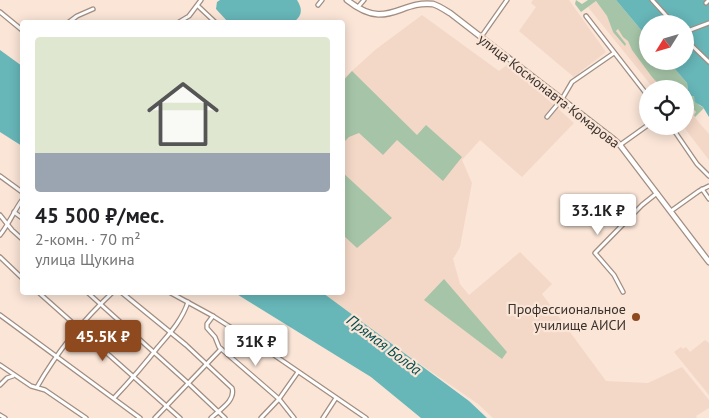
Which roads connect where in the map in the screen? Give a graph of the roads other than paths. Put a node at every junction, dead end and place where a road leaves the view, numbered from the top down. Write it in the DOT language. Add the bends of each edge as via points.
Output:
graph roads {
  1 [pos="201,0"];
  2 [pos="322,0"];
  3 [pos="346,0"];
  4 [pos="364,0"];
  5 [pos="507,0"];
  6 [pos="652,0"];
  7 [pos="433,2"];
  8 [pos="318,5"];
  9 [pos="198,6"];
  10 [pos="357,8"];
  11 [pos="93,9"];
  12 [pos="0,12"];
  13 [pos="666,15"];
  14 [pos="586,16"];
  15 [pos="72,20"];
  16 [pos="182,20"];
  17 [pos="213,20"];
  18 [pos="709,23"];
  19 [pos="20,28"];
  20 [pos="694,29"];
  21 [pos="481,37"];
  22 [pos="694,48"];
  23 [pos="614,52"];
  24 [pos="709,62"];
  25 [pos="639,84"];
  26 [pos="562,99"];
  27 [pos="547,117"];
  28 [pos="639,131"];
  29 [pos="677,135"];
  30 [pos="620,145"];
  31 [pos="0,176"];
  32 [pos="709,176"];
  33 [pos="709,186"];
  34 [pos="702,189"];
  35 [pos="20,191"];
  36 [pos="657,193"];
  37 [pos="709,199"];
  38 [pos="20,203"];
  39 [pos="670,211"];
  40 [pos="14,212"];
  41 [pos="20,216"];
  42 [pos="1,218"];
  43 [pos="8,225"];
  44 [pos="0,235"];
  45 [pos="20,237"];
  46 [pos="0,257"];
  47 [pos="709,262"];
  48 [pos="20,276"];
  49 [pos="623,292"];
  50 [pos="41,295"];
  51 [pos="90,295"];
  52 [pos="110,295"];
  53 [pos="125,295"];
  54 [pos="175,295"];
  55 [pos="188,302"];
  56 [pos="101,304"];
  57 [pos="0,315"];
  58 [pos="213,316"];
  59 [pos="78,329"];
  60 [pos="172,332"];
  61 [pos="221,349"];
  62 [pos="155,352"];
  63 [pos="56,356"];
  64 [pos="208,364"];
  65 [pos="0,365"];
  66 [pos="298,372"];
  67 [pos="14,376"];
  68 [pos="134,377"];
  69 [pos="188,382"];
  70 [pos="0,385"];
  71 [pos="37,387"];
  72 [pos="114,398"];
  73 [pos="336,398"];
  74 [pos="279,399"];
  75 [pos="166,406"];
  76 [pos="218,411"];
  77 [pos="0,415"];
  78 [pos="5,418"];
  79 [pos="86,418"];
  80 [pos="140,418"];
  81 [pos="155,418"];
  82 [pos="180,418"];
  83 [pos="211,418"];
  84 [pos="225,418"];
  85 [pos="261,418"];
  86 [pos="294,418"];
  87 [pos="323,418"];
  88 [pos="366,418"];
  1 -- 9 [label="street"];
  2 -- 8 [label="street"];
  3 -- 10 [label="main road"];
  4 -- 10 [label="street"];
  5 -- 21 [label="street"];
  6 -- 13 [label="street"];
  7 -- 10 [label="main road" via="378,14"];
  7 -- 21 [label="main road, улица Космонавта Комарова"];
  9 -- 16 [label="street"];
  9 -- 17 [label="street"];
  11 -- 15 [label="street"];
  12 -- 19 [label="street"];
  14 -- 23 [label="street"];
  18 -- 20 [label="street"];
  21 -- 26 [label="main road, улица Космонавта Комарова"];
  22 -- 24 [label="street"];
  23 -- 25 [label="street"];
  23 -- 26 [label="street" via="572,82"];
  26 -- 27 [label="street"];
  26 -- 30 [label="main road, улица Космонавта Комарова"];
  28 -- 30 [label="street"];
  29 -- 32 [label="street"];
  30 -- 36 [label="main road, улица Космонавта Комарова"];
  31 -- 35 [label="street"];
  33 -- 34 [label="street"];
  34 -- 37 [label="street"];
  34 -- 39 [label="street"];
  36 -- 39 [label="main road, улица Космонавта Комарова"];
  36 -- 49 [label="street" via="595,253 614,275"];
  38 -- 40 [label="street"];
  39 -- 47 [label="main road, улица Космонавта Комарова"];
  40 -- 41 [label="street"];
  40 -- 43 [label="street"];
  42 -- 43 [label="street"];
  43 -- 44 [label="street"];
  43 -- 45 [label="street"];
  46 -- 48 [label="street"];
  50 -- 59 [label="street"];
  51 -- 56 [label="street"];
  52 -- 56 [label="street"];
  53 -- 60 [label="street"];
  54 -- 55 [label="street"];
  55 -- 58 [label="street"];
  55 -- 60 [label="street"];
  56 -- 59 [label="street"];
  56 -- 62 [label="street"];
  57 -- 63 [label="street"];
  58 -- 61 [label="street" via="206,328"];
  58 -- 66 [label="street"];
  59 -- 63 [label="street"];
  59 -- 68 [label="street"];
  60 -- 62 [label="street"];
  60 -- 64 [label="street"];
  61 -- 64 [label="street"];
  61 -- 74 [label="street"];
  62 -- 68 [label="street"];
  62 -- 69 [label="street"];
  63 -- 71 [label="street"];
  63 -- 72 [label="street"];
  64 -- 69 [label="street"];
  64 -- 76 [label="street" via="234,392"];
  65 -- 67 [label="street"];
  66 -- 73 [label="street"];
  66 -- 74 [label="street"];
  67 -- 70 [label="street"];
  67 -- 71 [label="street"];
  68 -- 72 [label="street"];
  68 -- 75 [label="street"];
  69 -- 75 [label="street"];
  69 -- 76 [label="street"];
  71 -- 79 [label="street"];
  72 -- 80 [label="street"];
  73 -- 87 [label="street"];
  73 -- 88 [label="street"];
  74 -- 85 [label="street"];
  74 -- 86 [label="street"];
  75 -- 81 [label="street"];
  75 -- 82 [label="street"];
  76 -- 83 [label="street"];
  76 -- 84 [label="street"];
  77 -- 78 [label="street"];
}
